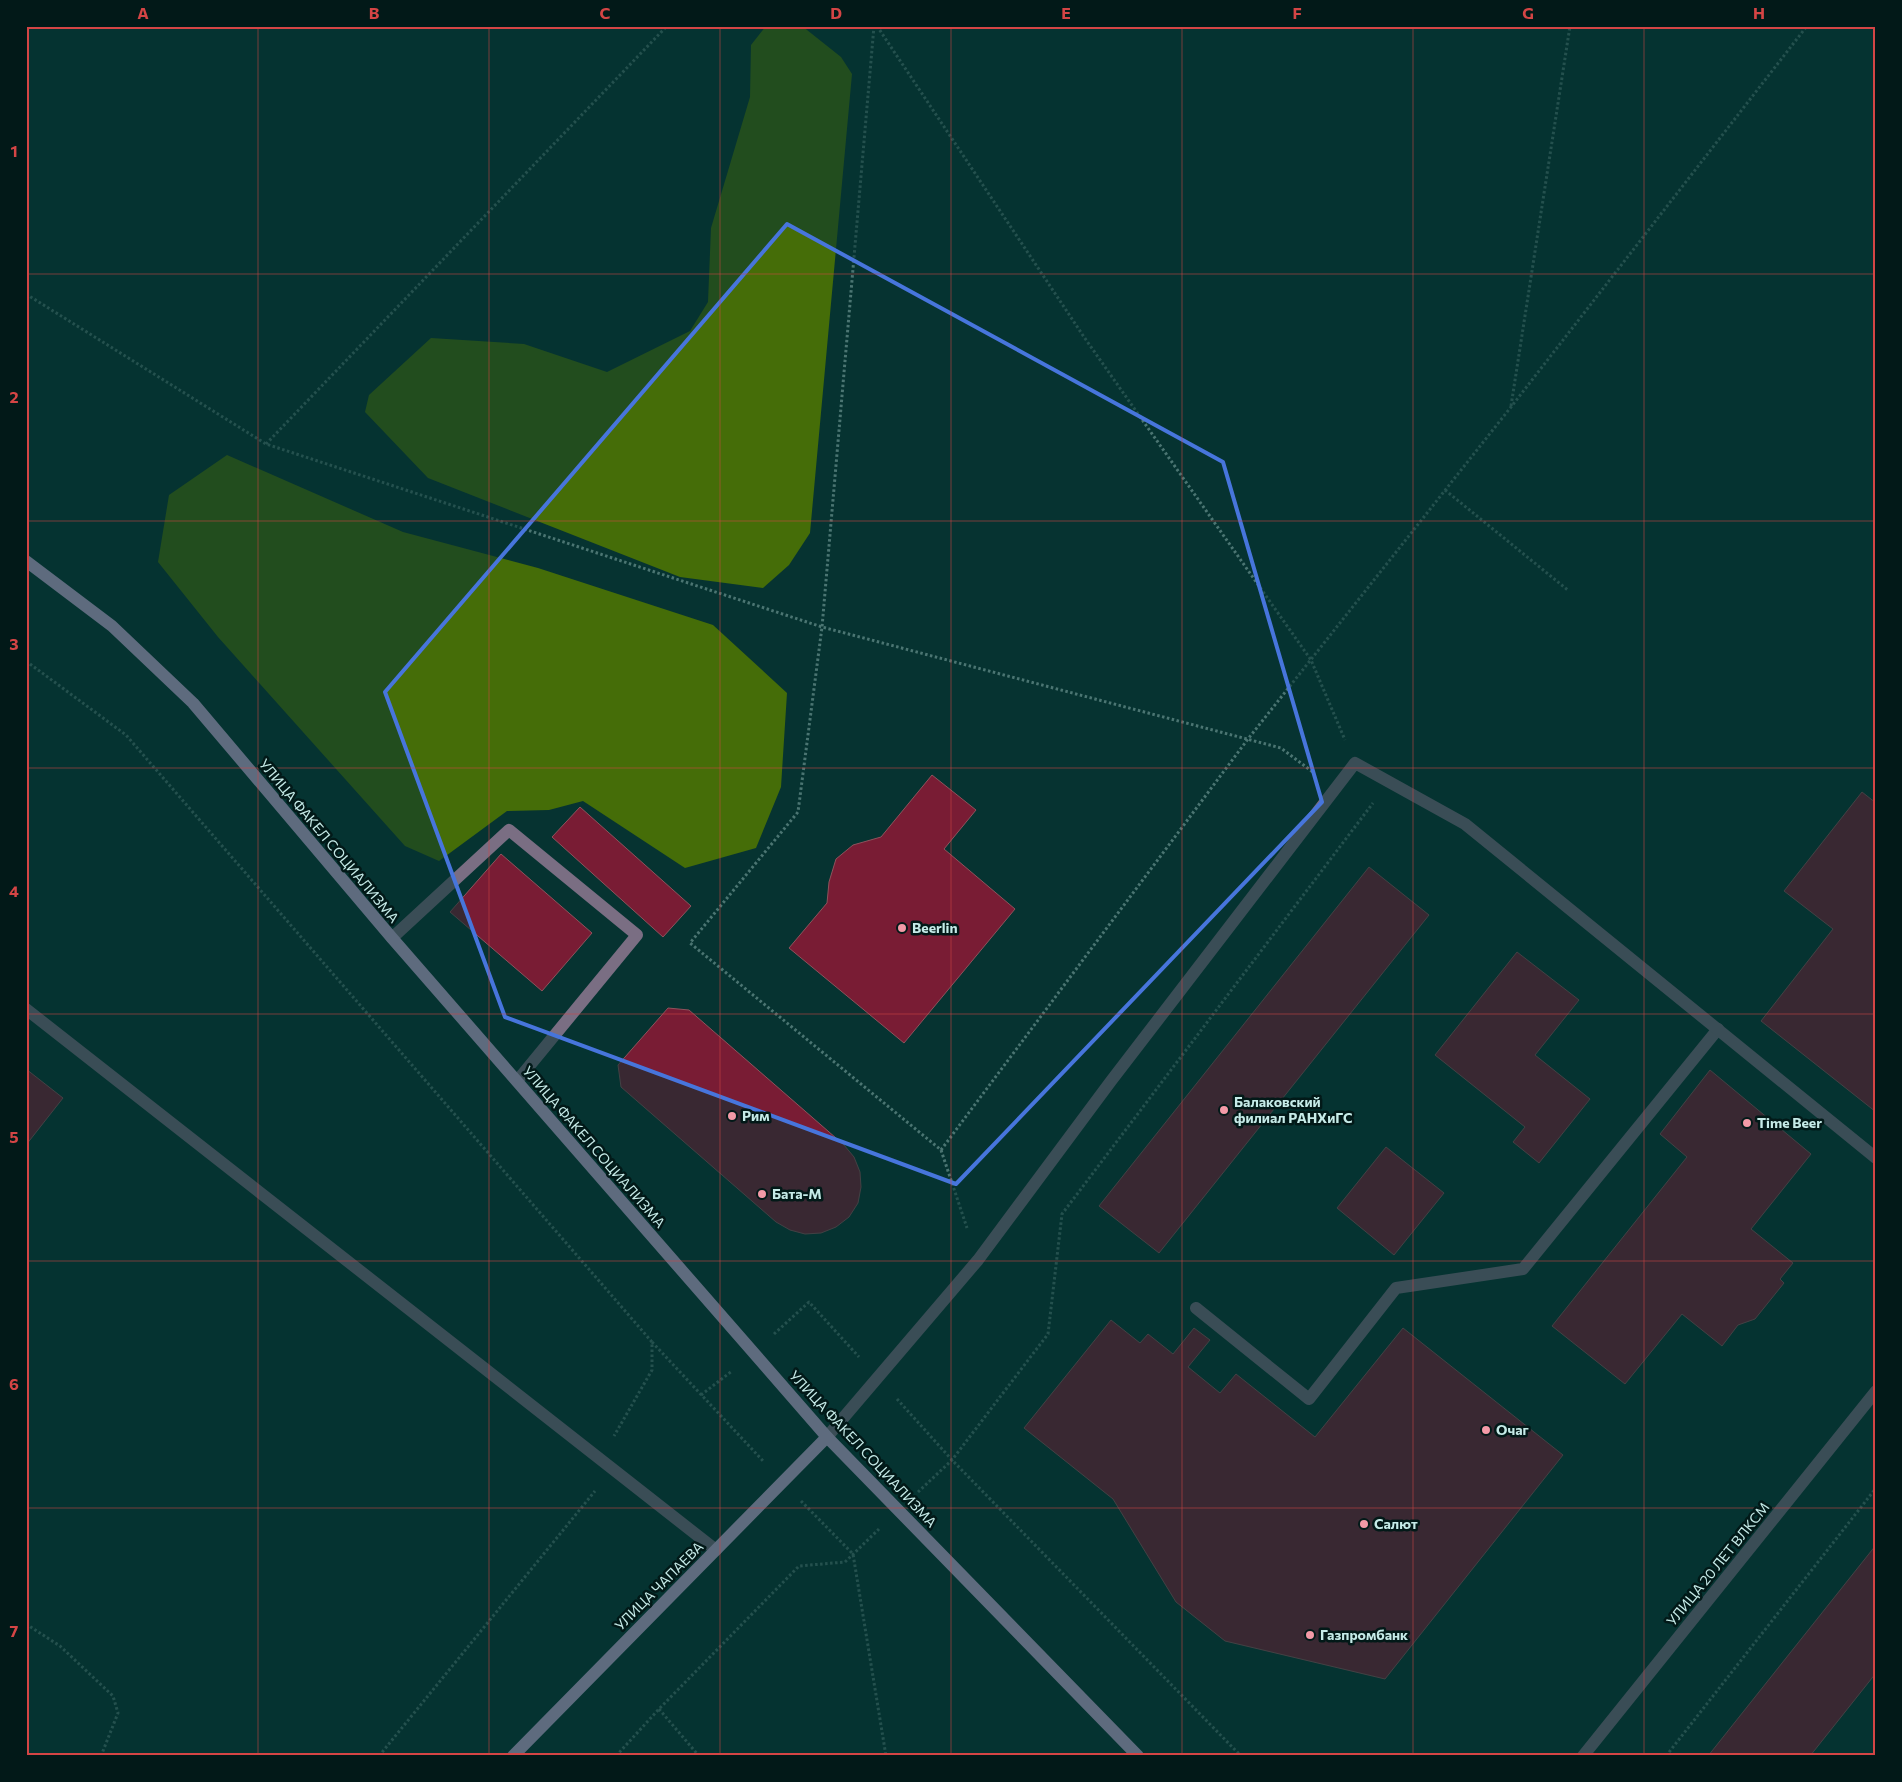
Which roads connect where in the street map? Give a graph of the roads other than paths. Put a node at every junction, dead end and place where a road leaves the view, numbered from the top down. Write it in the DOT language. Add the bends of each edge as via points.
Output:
graph roads {
  1 [pos="26,561"];
  2 [pos="392,938"];
  3 [pos="26,1009"];
  4 [pos="1718,1029"];
  5 [pos="517,1081"];
  6 [pos="1876,1158"];
  7 [pos="1196,1308"];
  8 [pos="1876,1391"];
  9 [pos="827,1437"];
  10 [pos="716,1550"];
  11 [pos="513,1756"];
  12 [pos="1138,1756"];
  13 [pos="1583,1756"];
  1 -- 2 [label="main road, УЛИЦА ФАКЕЛ СОЦИАЛИЗМА" via="112,626 193,703"];
  2 -- 5 [label="main road, УЛИЦА ФАКЕЛ СОЦИАЛИЗМА"];
  2 -- 5 [label="street" via="509,830 637,935"];
  3 -- 10 [label="street"];
  4 -- 6 [label="street"];
  4 -- 7 [label="street" via="1523,1269 1396,1288 1310,1399"];
  4 -- 9 [label="street" via="1465,824 1355,763 978,1260"];
  5 -- 9 [label="main road, УЛИЦА ФАКЕЛ СОЦИАЛИЗМА"];
  8 -- 13 [label="street, УЛИЦА 20 ЛЕТ ВЛКСМ"];
  9 -- 10 [label="main road, УЛИЦА ЧАПАЕВА"];
  9 -- 12 [label="main road, УЛИЦА ФАКЕЛ СОЦИАЛИЗМА"];
  10 -- 11 [label="main road, УЛИЦА ЧАПАЕВА"];
}
